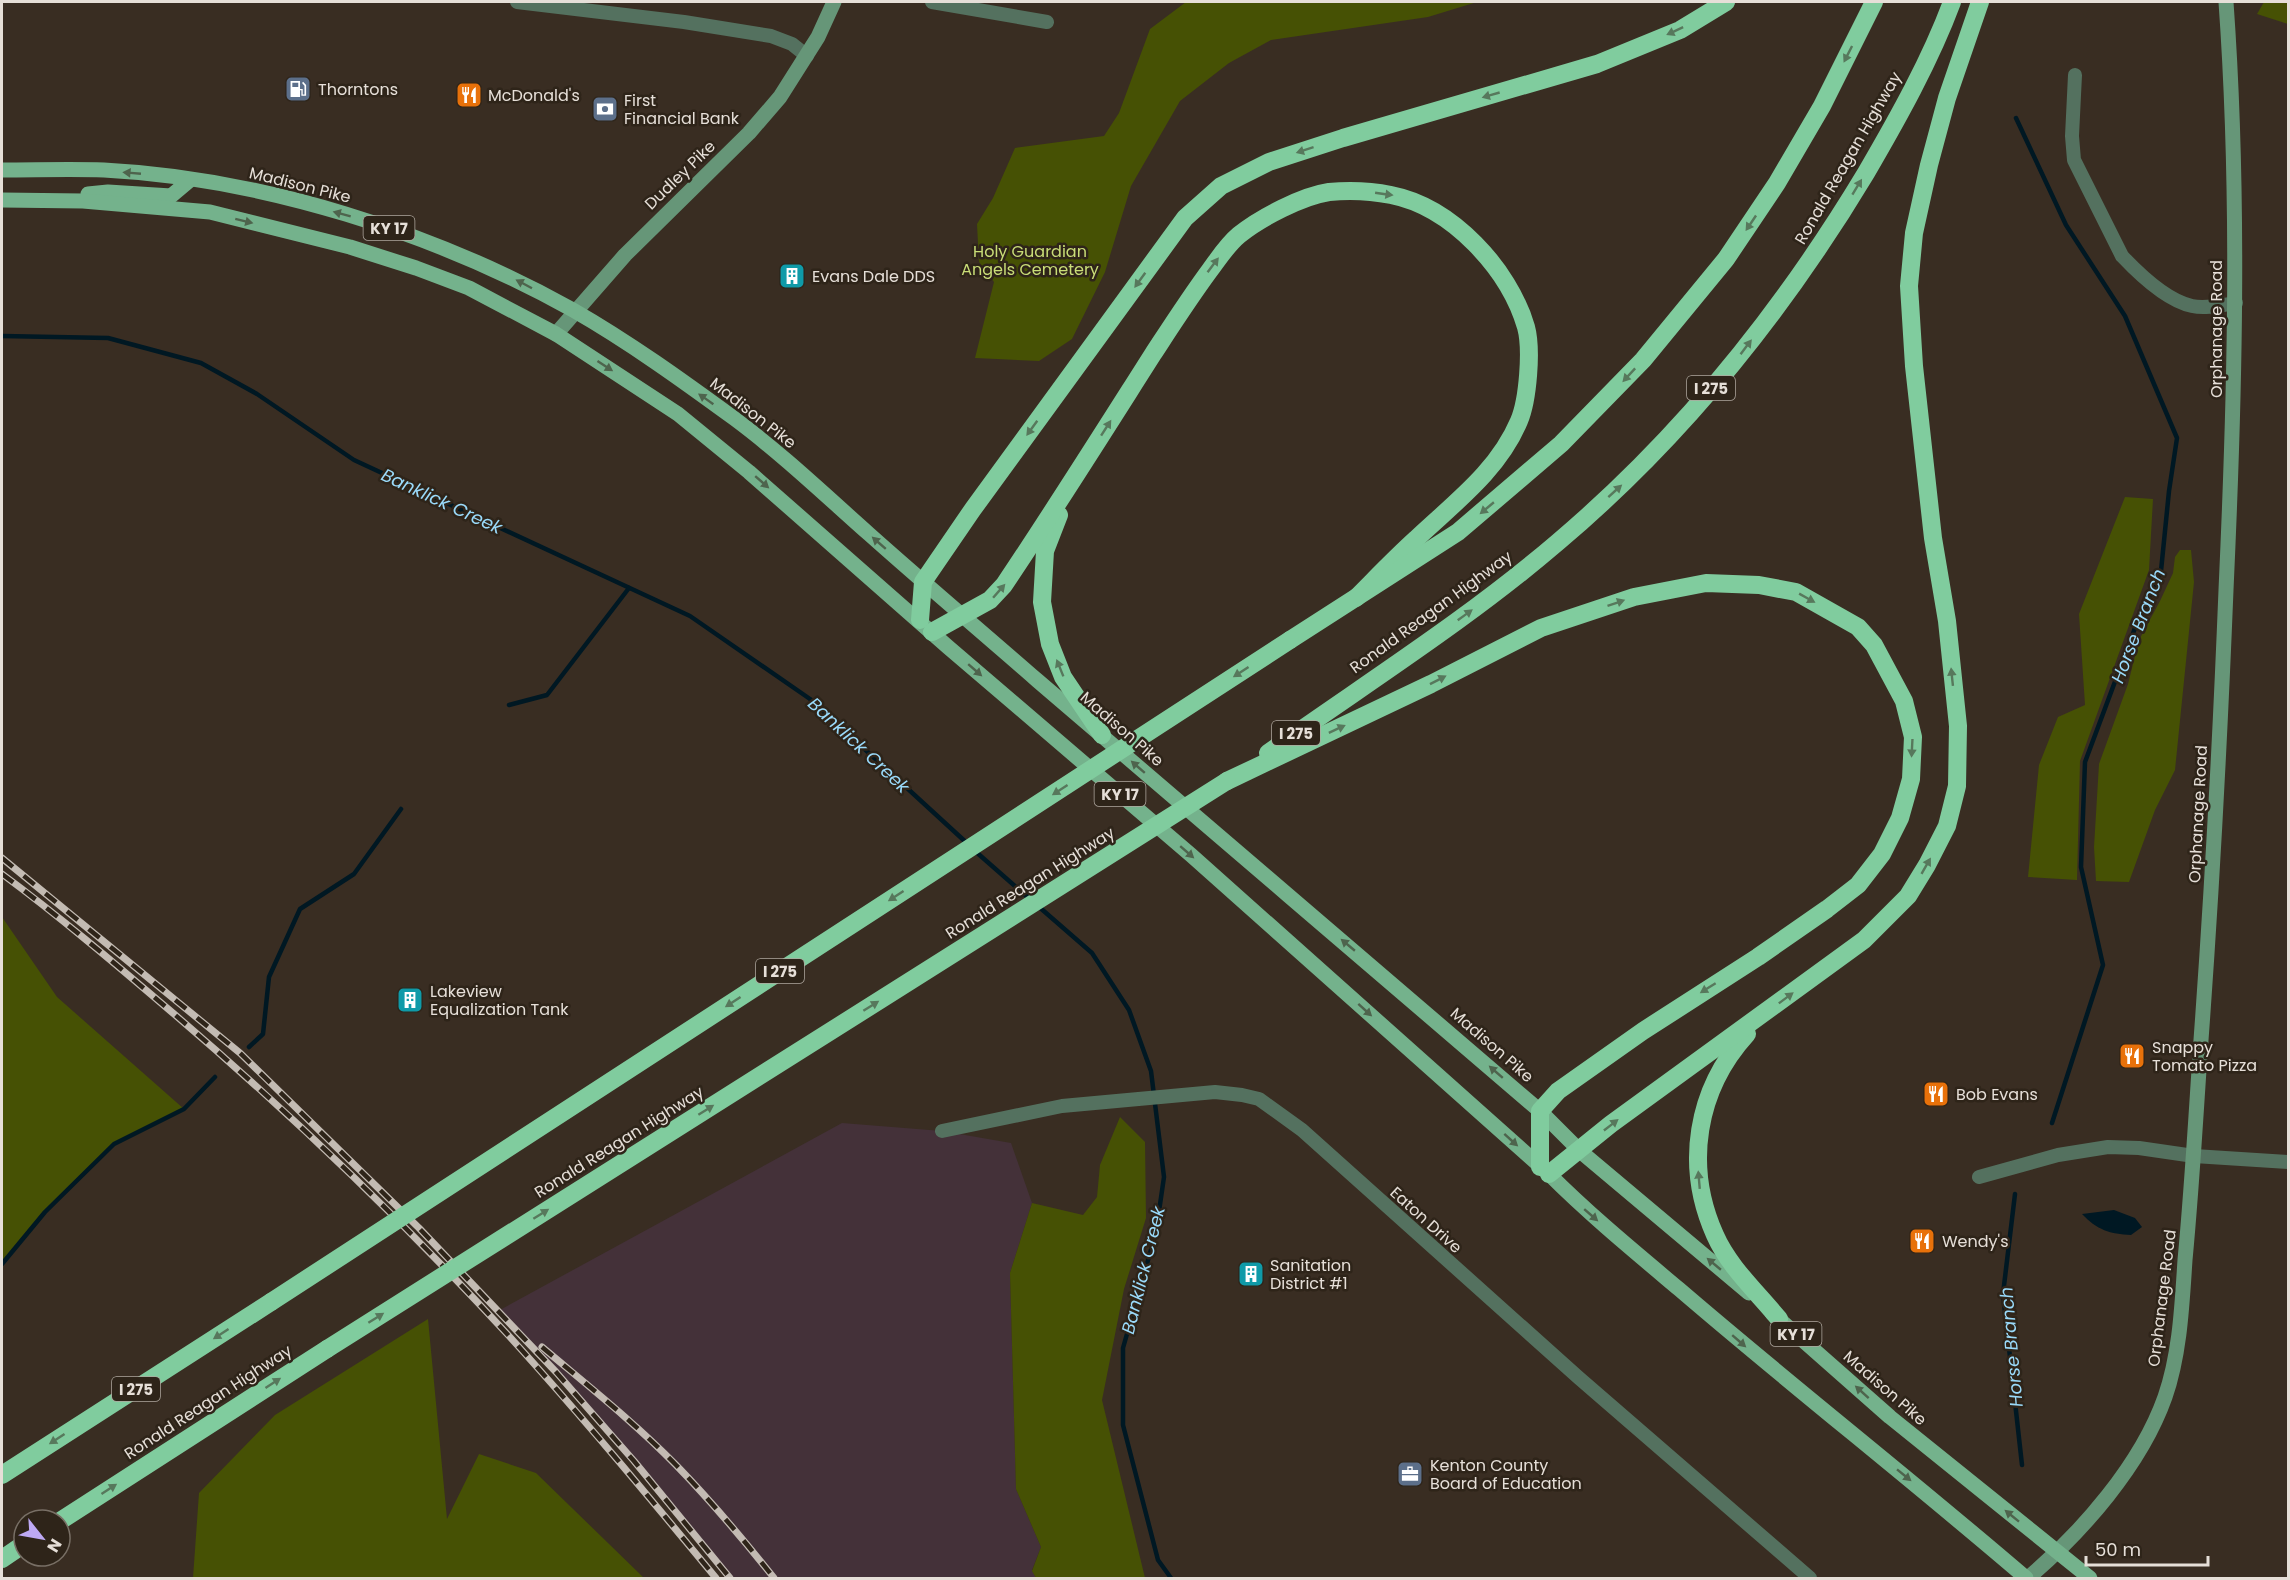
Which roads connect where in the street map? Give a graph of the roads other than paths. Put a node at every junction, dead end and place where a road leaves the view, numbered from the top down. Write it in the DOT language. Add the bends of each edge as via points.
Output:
graph roads {
  1 [pos="517,2"];
  2 [pos="834,2"];
  3 [pos="932,2"];
  4 [pos="1726,2"];
  5 [pos="1874,2"];
  6 [pos="1952,2"];
  7 [pos="1980,2"];
  8 [pos="2226,2"];
  9 [pos="1047,22"];
  10 [pos="807,56"];
  11 [pos="2075,75"];
  12 [pos="2,171"];
  13 [pos="190,180"];
  14 [pos="2,200"];
  15 [pos="18,200"];
  16 [pos="2236,303"];
  17 [pos="576,312"];
  18 [pos="556,334"];
  19 [pos="1072,480"];
  20 [pos="923,582"];
  21 [pos="1356,598"];
  22 [pos="962,615"];
  23 [pos="926,626"];
  24 [pos="1102,735"];
  25 [pos="1227,781"];
  26 [pos="1766,1013"];
  27 [pos="1540,1111"];
  28 [pos="942,1131"];
  29 [pos="1580,1151"];
  30 [pos="2194,1156"];
  31 [pos="2289,1162"];
  32 [pos="1544,1170"];
  33 [pos="1978,1177"];
  34 [pos="1779,1319"];
  35 [pos="2,1475"];
  36 [pos="72,1513"];
  37 [pos="2057,1553"];
  38 [pos="1810,1578"];
  39 [pos="2027,1578"];
  40 [pos="2090,1578"];
  1 -- 10 [label="street" via="771,36 792,44"];
  2 -- 10 [label="main road, Dudley Pike"];
  3 -- 9 [label="street"];
  4 -- 20 [label="highway, one-way" via="1680,30 1597,64 1269,162 1221,186 1185,218"];
  5 -- 21 [label="highway, I 275, one-way" via="1777,183 1726,259 1643,360 1561,444 1487,509"];
  25 -- 6 [label="highway, Ronald Reagan Highway / I 275, one-way" via="1469,613 1558,542 1639,467 1740,356 1839,219 1907,99"];
  26 -- 7 [label="highway, one-way" via="1864,940 1908,896 1947,826 1958,786 1958,726 1914,366 1910,286 1914,233 1929,165"];
  8 -- 16 [label="main road, Orphanage Road"];
  10 -- 17 [label="main road, Dudley Pike" via="780,97 749,133 625,255"];
  11 -- 16 [label="street" via="2074,160 2122,256 2172,298 2191,306"];
  13 -- 12 [label="main road, Madison Pike / KY 17, one-way" via="105,170"];
  13 -- 15 [label="main road" via="171,196 108,192"];
  17 -- 13 [label="main road, Madison Pike / KY 17, one-way" via="510,277 370,221 260,192"];
  14 -- 15 [label="main road, KY 17"];
  15 -- 18 [label="main road, KY 17, one-way" via="83,201 210,212 416,268 469,288"];
  16 -- 30 [label="main road, Orphanage Road" via="2215,830"];
  17 -- 18 [label="main road, Dudley Pike"];
  20 -- 17 [label="main road, Madison Pike / KY 17, one-way" via="737,421"];
  18 -- 23 [label="main road, KY 17, one-way" via="687,422"];
  19 -- 21 [label="highway, one-way" via="1189,299 1239,235 1264,218 1327,193 1393,195 1422,206 1457,228 1489,259 1507,284 1527,330 1527,383 1520,420 1486,472"];
  22 -- 19 [label="highway, one-way" via="990,600 1004,585"];
  24 -- 19 [label="highway, one-way" via="1063,677 1050,644 1042,602 1045,551"];
  20 -- 22 [label="main road, Madison Pike / KY 17"];
  20 -- 23 [label="highway"];
  21 -- 35 [label="highway, I 275, one-way, bridge"];
  22 -- 23 [label="highway"];
  22 -- 24 [label="main road, Madison Pike / KY 17"];
  23 -- 32 [label="main road, KY 17, one-way" via="1191,855"];
  27 -- 24 [label="main road, Madison Pike / KY 17, one-way"];
  25 -- 27 [label="highway, one-way" via="1541,628 1634,597 1706,584 1759,585 1796,592 1858,627 1874,645 1904,701 1913,737 1911,778 1900,818 1882,854 1858,885 1827,909 1558,1091"];
  36 -- 25 [label="highway, Ronald Reagan Highway / I 275, one-way, bridge"];
  29 -- 26 [label="highway, one-way"];
  34 -- 26 [label="highway, one-way" via="1731,1262 1715,1236 1701,1197 1698,1160 1700,1121 1708,1095 1737,1045"];
  27 -- 29 [label="main road, Madison Pike / KY 17"];
  27 -- 32 [label="highway"];
  28 -- 38 [label="street, Eaton Drive" via="1096,1101 1215,1092 1259,1099 1302,1130"];
  29 -- 32 [label="highway"];
  34 -- 29 [label="main road, Madison Pike / KY 17, one-way"];
  30 -- 31 [label="street"];
  30 -- 33 [label="street" via="2108,1147 2058,1155"];
  30 -- 37 [label="main road, Orphanage Road" via="2181,1316 2164,1400 2117,1484"];
  32 -- 39 [label="main road, KY 17, one-way" via="1758,1358"];
  37 -- 34 [label="main road, Madison Pike / KY 17, one-way" via="1890,1417"];
  37 -- 39 [label="main road, Orphanage Road"];
  37 -- 40 [label="main road, Madison Pike / KY 17"];
}
